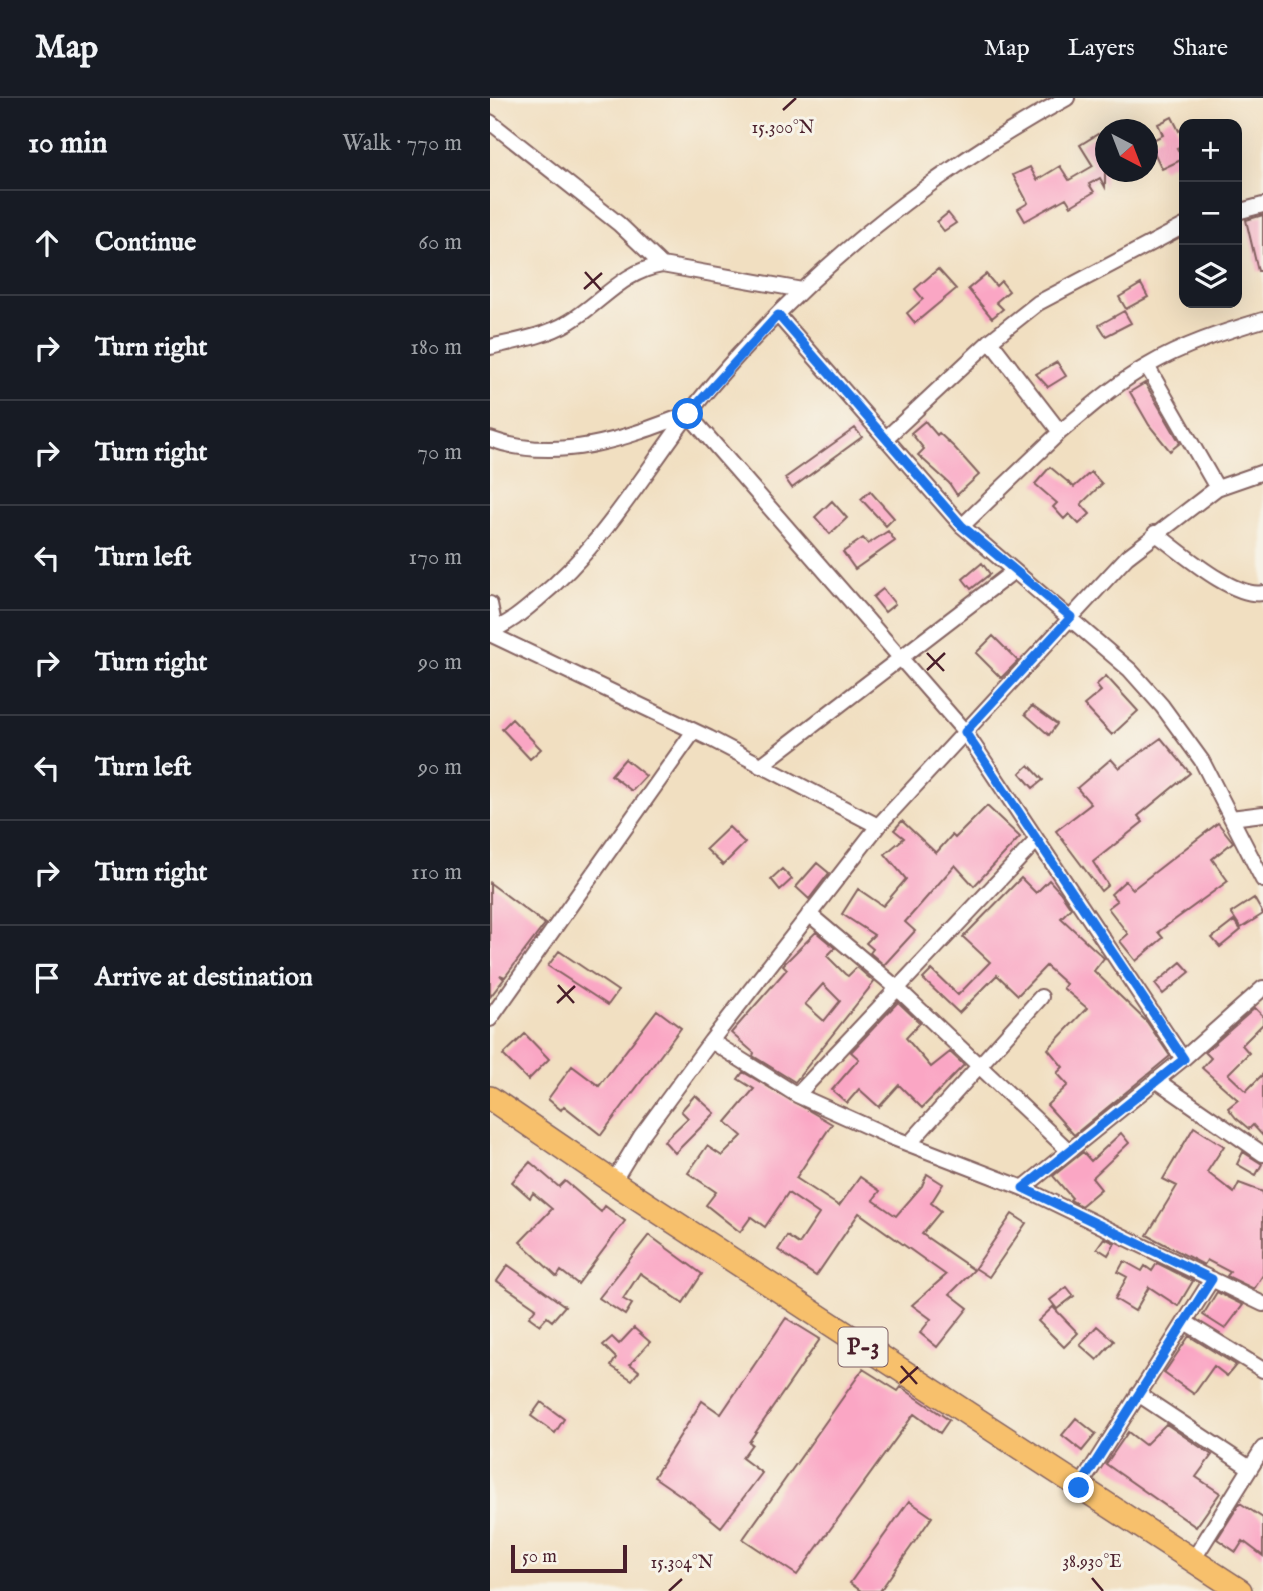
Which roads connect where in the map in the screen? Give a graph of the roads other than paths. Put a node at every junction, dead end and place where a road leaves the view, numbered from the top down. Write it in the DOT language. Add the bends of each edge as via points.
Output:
graph roads {
  1 [pos="1067,98"];
  2 [pos="490,122"];
  3 [pos="1263,205"];
  4 [pos="1242,211"];
  5 [pos="1179,229"];
  6 [pos="662,265"];
  7 [pos="802,290"];
  8 [pos="778,315"];
  9 [pos="1263,320"];
  10 [pos="990,341"];
  11 [pos="490,347"];
  12 [pos="1147,366"];
  13 [pos="688,414"];
  14 [pos="1060,432"];
  15 [pos="490,439"];
  16 [pos="885,439"];
  17 [pos="1263,472"];
  18 [pos="1217,488"];
  19 [pos="962,526"];
  20 [pos="1155,533"];
  21 [pos="1014,571"];
  22 [pos="1263,593"];
  23 [pos="490,604"];
  24 [pos="1071,617"];
  25 [pos="492,631"];
  26 [pos="901,659"];
  27 [pos="694,731"];
  28 [pos="965,732"];
  29 [pos="760,766"];
  30 [pos="1263,814"];
  31 [pos="1231,818"];
  32 [pos="878,826"];
  33 [pos="1037,840"];
  34 [pos="1263,880"];
  35 [pos="809,914"];
  36 [pos="1263,988"];
  37 [pos="898,989"];
  38 [pos="1041,997"];
  39 [pos="490,1019"];
  40 [pos="711,1041"];
  41 [pos="1184,1059"];
  42 [pos="978,1064"];
  43 [pos="1156,1080"];
  44 [pos="797,1095"];
  45 [pos="490,1098"];
  46 [pos="909,1144"];
  47 [pos="1069,1151"];
  48 [pos="1263,1154"];
  49 [pos="613,1182"];
  50 [pos="1023,1188"];
  51 [pos="1212,1279"];
  52 [pos="1263,1304"];
  53 [pos="1185,1322"];
  54 [pos="1263,1370"];
  55 [pos="1138,1394"];
  56 [pos="1263,1448"];
  57 [pos="1250,1468"];
  58 [pos="1079,1488"];
  59 [pos="1194,1560"];
  60 [pos="1240,1591"];
  1 -- 7 [label="street" via="990,144 858,239"];
  2 -- 6 [label="street" via="619,224"];
  3 -- 4 [label="street"];
  5 -- 10 [label="street" via="1038,303"];
  6 -- 7 [label="street"];
  6 -- 11 [label="street" via="626,277 569,323"];
  7 -- 8 [label="street"];
  8 -- 13 [label="street"];
  8 -- 16 [label="street"];
  9 -- 12 [label="street" via="1211,336"];
  10 -- 14 [label="street"];
  10 -- 16 [label="street"];
  12 -- 14 [label="street"];
  12 -- 18 [label="street"];
  13 -- 15 [label="street" via="620,440 582,447 513,446"];
  13 -- 25 [label="street" via="590,551 536,601"];
  13 -- 26 [label="street"];
  14 -- 19 [label="street"];
  16 -- 19 [label="street"];
  17 -- 18 [label="street"];
  18 -- 20 [label="street"];
  19 -- 21 [label="street"];
  20 -- 22 [label="street" via="1232,588"];
  20 -- 24 [label="street"];
  21 -- 24 [label="street"];
  21 -- 26 [label="street"];
  23 -- 25 [label="street"];
  24 -- 28 [label="street"];
  24 -- 31 [label="street" via="1130,670 1176,722"];
  25 -- 27 [label="street"];
  26 -- 28 [label="street"];
  26 -- 29 [label="street"];
  27 -- 29 [label="street"];
  27 -- 39 [label="street"];
  28 -- 32 [label="street"];
  28 -- 33 [label="street"];
  29 -- 32 [label="street"];
  30 -- 31 [label="street"];
  31 -- 34 [label="street"];
  32 -- 35 [label="street"];
  33 -- 37 [label="street"];
  33 -- 41 [label="street"];
  35 -- 37 [label="street"];
  35 -- 40 [label="street"];
  36 -- 41 [label="street"];
  37 -- 42 [label="street"];
  37 -- 44 [label="street"];
  38 -- 42 [label="street"];
  40 -- 44 [label="street"];
  40 -- 49 [label="street"];
  41 -- 43 [label="street"];
  42 -- 46 [label="street"];
  42 -- 47 [label="street"];
  43 -- 47 [label="street"];
  43 -- 48 [label="street"];
  44 -- 46 [label="street"];
  45 -- 49 [label="main road, P-3"];
  46 -- 50 [label="street"];
  47 -- 50 [label="street"];
  49 -- 58 [label="main road, P-3"];
  50 -- 51 [label="street"];
  51 -- 52 [label="street"];
  51 -- 53 [label="street"];
  53 -- 54 [label="street"];
  53 -- 55 [label="street"];
  55 -- 57 [label="street"];
  55 -- 58 [label="street"];
  56 -- 57 [label="street"];
  57 -- 59 [label="street"];
  58 -- 59 [label="main road, P-3"];
  59 -- 60 [label="main road, P-3"];
}
